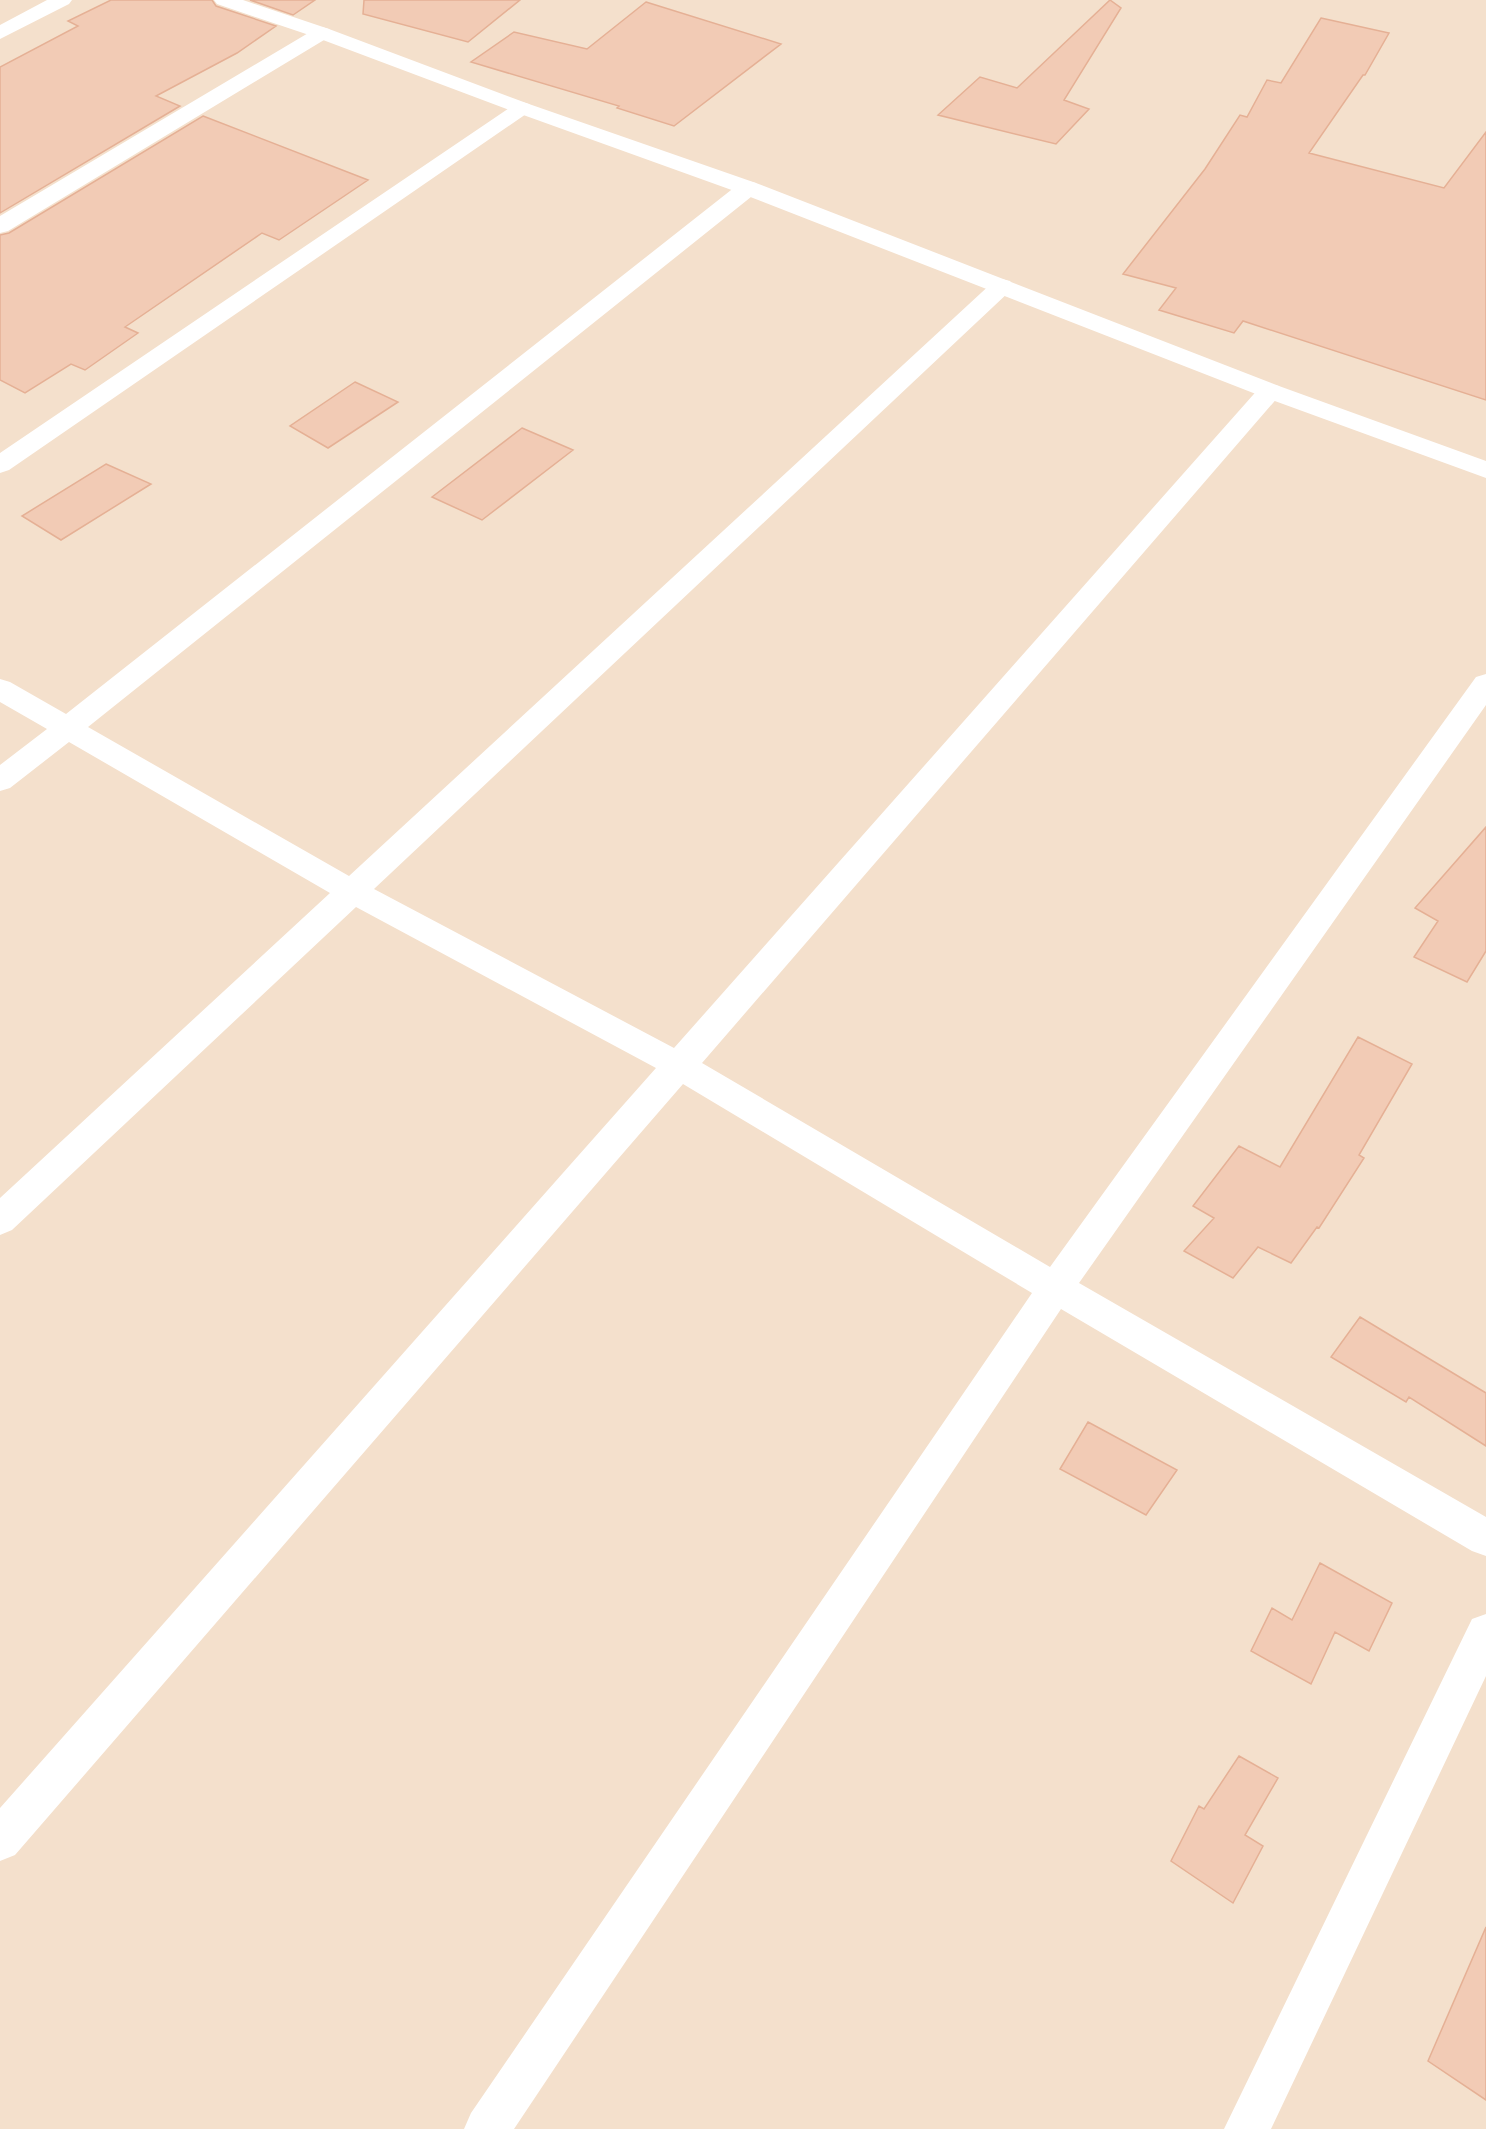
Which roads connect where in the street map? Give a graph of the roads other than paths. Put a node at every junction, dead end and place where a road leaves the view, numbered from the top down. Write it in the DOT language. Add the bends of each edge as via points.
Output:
graph roads {
  1 [pos="62,0"];
  2 [pos="224,0"];
  3 [pos="0,33"];
  4 [pos="322,33"];
  5 [pos="522,108"];
  6 [pos="748,188"];
  7 [pos="0,226"];
  8 [pos="1002,286"];
  9 [pos="1270,391"];
  10 [pos="0,465"];
  11 [pos="1486,470"];
  12 [pos="1486,684"];
  13 [pos="0,689"];
  14 [pos="67,726"];
  15 [pos="0,781"];
  16 [pos="353,892"];
  17 [pos="680,1066"];
  18 [pos="0,1220"];
  19 [pos="1055,1288"];
  20 [pos="1486,1538"];
  21 [pos="1486,1633"];
  22 [pos="0,1840"];
  23 [pos="487,2129"];
  24 [pos="1247,2129"];
  1 -- 3 [label="street"];
  2 -- 4 [label="street"];
  4 -- 5 [label="street"];
  4 -- 7 [label="street"];
  5 -- 6 [label="street"];
  5 -- 10 [label="street"];
  6 -- 8 [label="street"];
  6 -- 14 [label="street"];
  8 -- 9 [label="street"];
  8 -- 16 [label="street"];
  9 -- 11 [label="street"];
  9 -- 17 [label="street"];
  12 -- 19 [label="street"];
  13 -- 14 [label="street"];
  14 -- 15 [label="street"];
  14 -- 16 [label="street"];
  16 -- 17 [label="street"];
  16 -- 18 [label="street"];
  17 -- 19 [label="street"];
  17 -- 22 [label="street"];
  19 -- 20 [label="street"];
  19 -- 23 [label="street"];
  21 -- 24 [label="street"];
}
